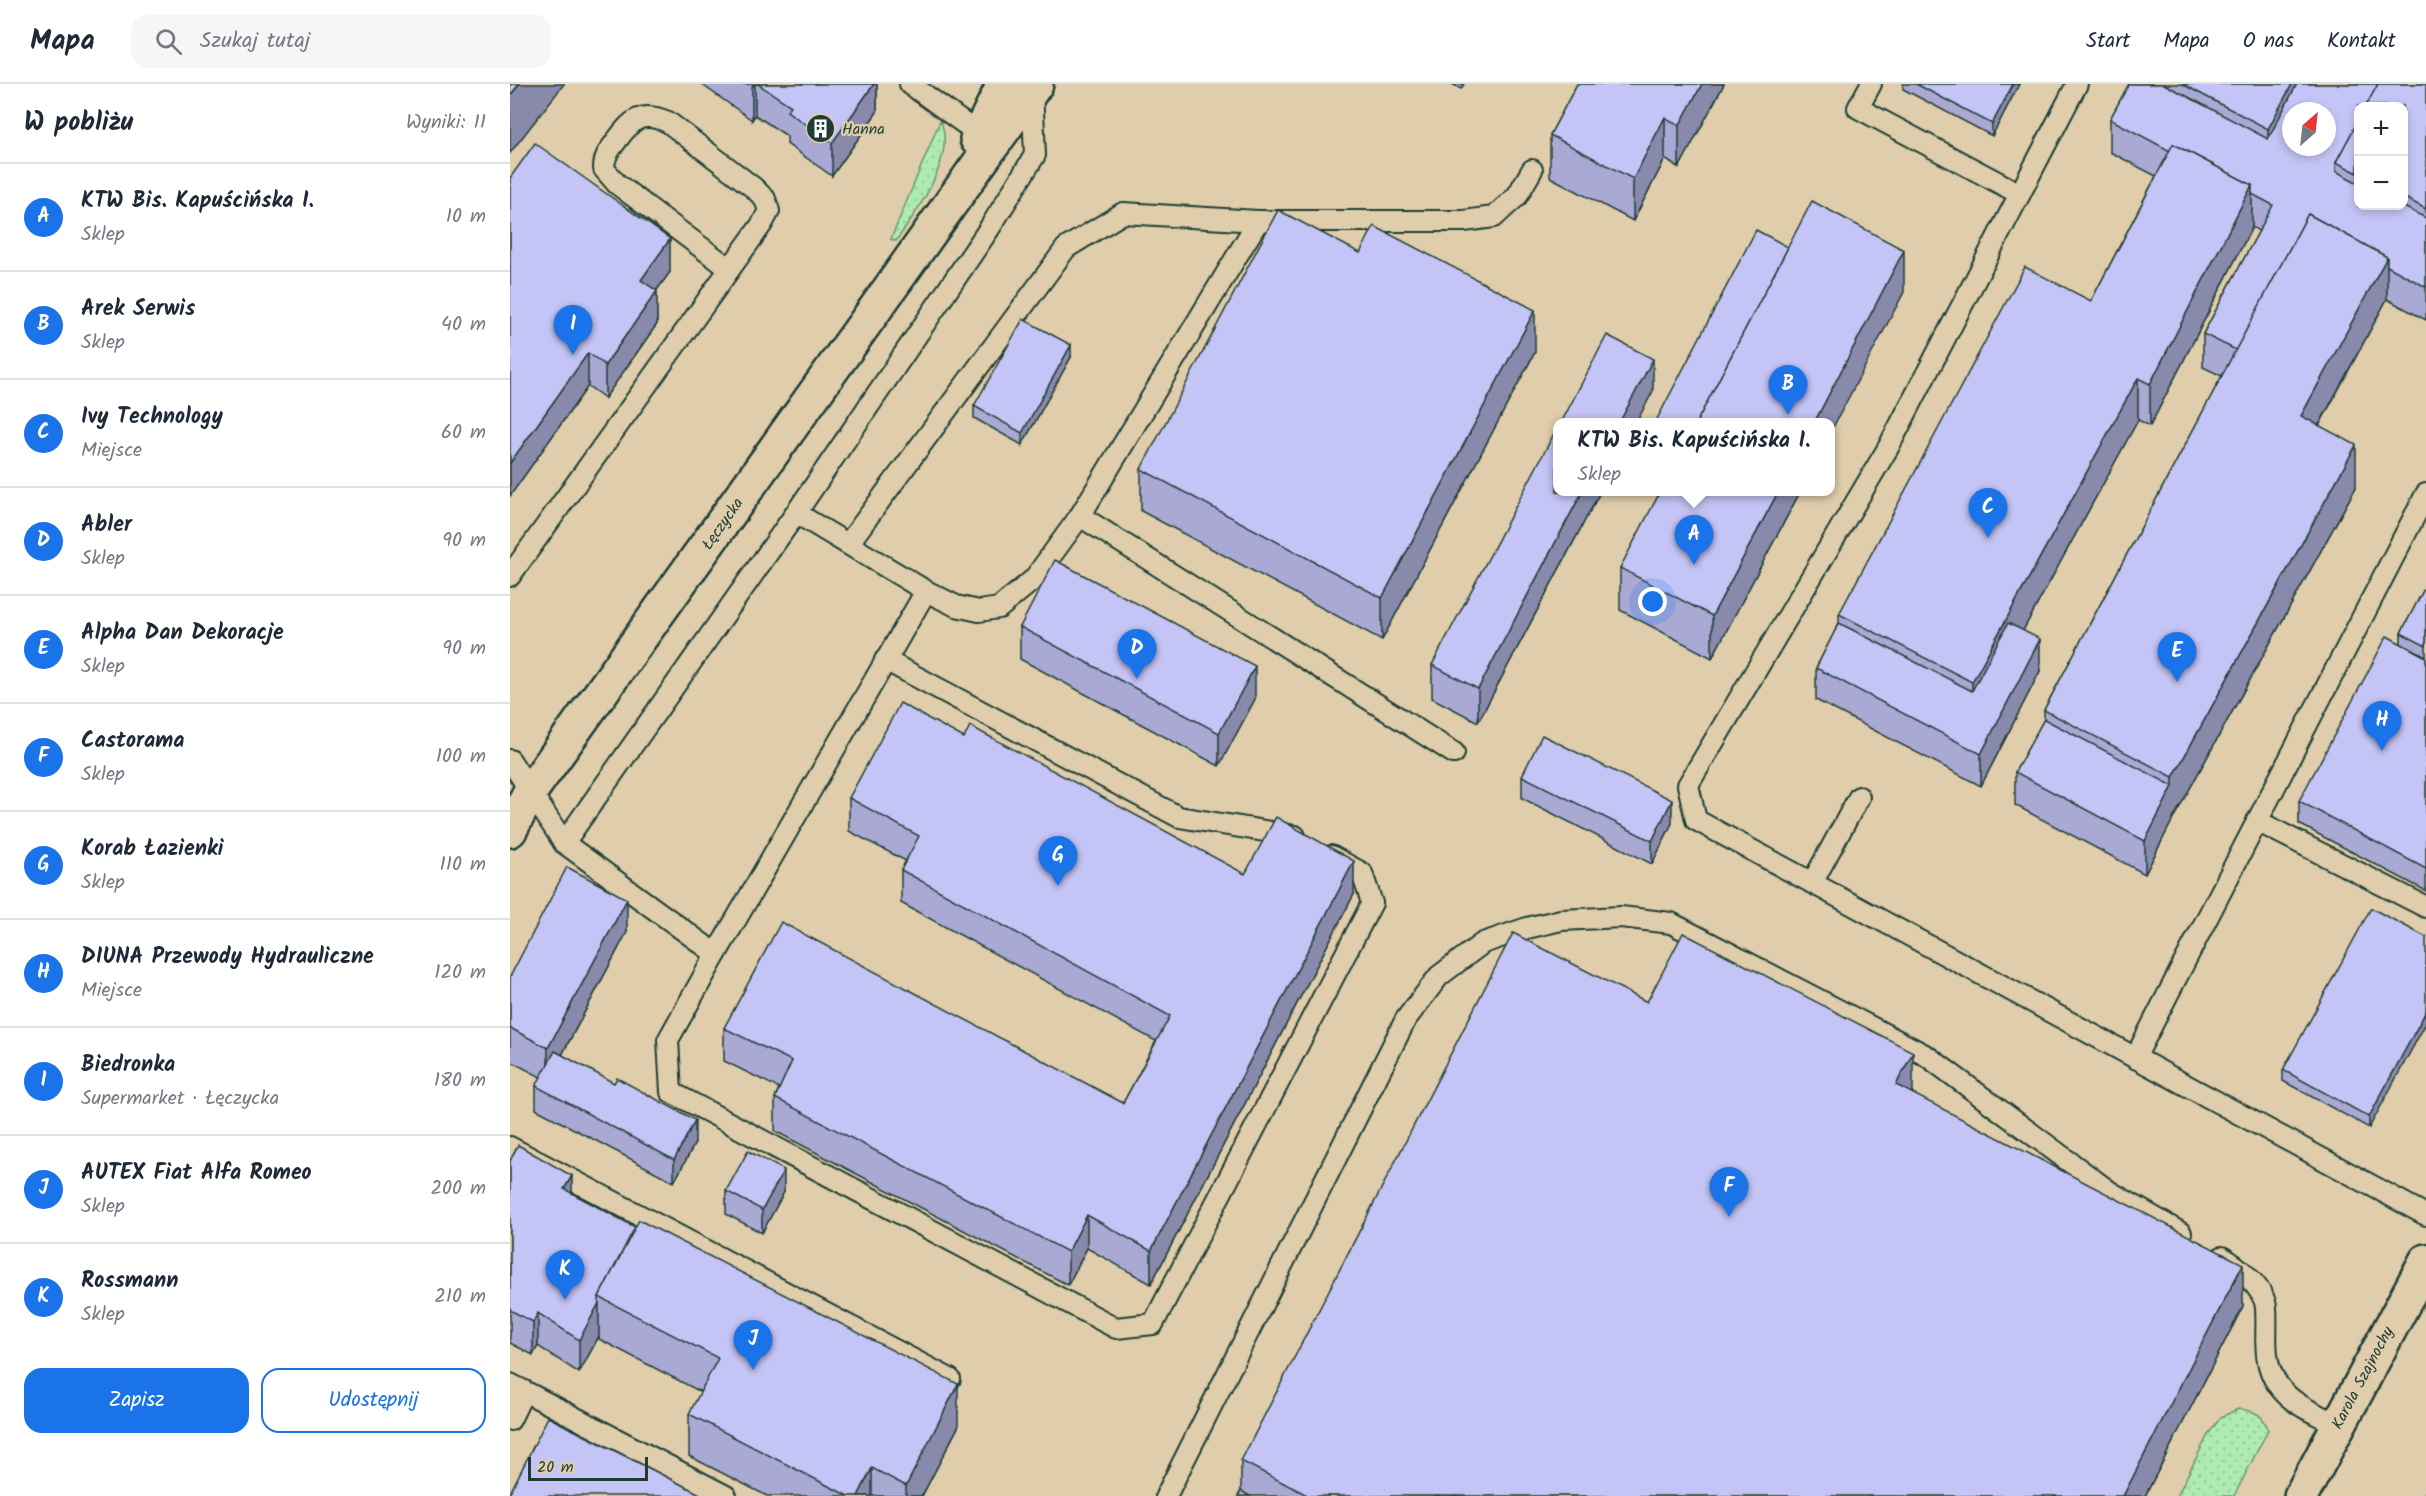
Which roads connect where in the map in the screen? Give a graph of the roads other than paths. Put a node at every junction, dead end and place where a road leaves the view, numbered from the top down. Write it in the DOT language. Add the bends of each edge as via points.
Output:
graph roads {
  1 [pos="909,84"];
  2 [pos="1871,84"];
  3 [pos="2077,84"];
  4 [pos="1025,85"];
  5 [pos="980,135"];
  6 [pos="1533,170"];
  7 [pos="2020,194"];
  8 [pos="938,219"];
  9 [pos="1258,221"];
  10 [pos="730,269"];
  11 [pos="2426,494"];
  12 [pos="796,513"];
  13 [pos="1080,516"];
  14 [pos="848,544"];
  15 [pos="510,576"];
  16 [pos="926,591"];
  17 [pos="885,660"];
  18 [pos="1454,753"];
  19 [pos="510,760"];
  20 [pos="530,792"];
  21 [pos="1859,796"];
  22 [pos="2257,821"];
  23 [pos="510,830"];
  24 [pos="564,843"];
  25 [pos="1812,883"];
  26 [pos="2426,907"];
  27 [pos="716,954"];
  28 [pos="2135,1058"];
  29 [pos="510,1147"];
  30 [pos="2426,1215"];
  31 [pos="2426,1261"];
  32 [pos="950,1379"];
  33 [pos="517,1388"];
  34 [pos="510,1420"];
  35 [pos="2338,1425"];
  36 [pos="726,1496"];
  37 [pos="1166,1496"];
  38 [pos="2301,1496"];
  1 -- 5 [label="lane"];
  2 -- 7 [label="lane" via="1858,108"];
  3 -- 7 [label="lane"];
  4 -- 5 [label="street, Łęczycka"];
  4 -- 8 [label="street, Łęczycka"];
  4 -- 12 [label="lane" via="1035,155"];
  5 -- 8 [label="street, Łęczycka"];
  6 -- 9 [label="lane" via="1517,196 1494,217 1464,221"];
  7 -- 25 [label="lane" via="1888,448 1688,785 1696,820"];
  8 -- 20 [label="street, Łęczycka"];
  9 -- 13 [label="lane"];
  9 -- 14 [label="lane" via="1123,213 1066,248"];
  10 -- 10 [label="lane" via="766,217 769,211 765,199 668,122 657,117 631,122 604,157 604,169 617,184"];
  10 -- 15 [label="lane"];
  11 -- 22 [label="lane"];
  12 -- 14 [label="lane"];
  12 -- 24 [label="lane"];
  13 -- 16 [label="lane" via="1034,579 999,608 979,611 956,606"];
  13 -- 18 [label="lane"];
  14 -- 16 [label="lane"];
  16 -- 17 [label="lane"];
  17 -- 27 [label="lane"];
  17 -- 27 [label="lane" via="1179,817 1293,835 1362,873 1372,903 1153,1324 1116,1328 671,1092 668,1040"];
  19 -- 20 [label="lane"];
  20 -- 23 [label="street, Łęczycka"];
  20 -- 24 [label="lane"];
  21 -- 25 [label="lane"];
  22 -- 26 [label="lane"];
  22 -- 28 [label="lane"];
  24 -- 27 [label="lane"];
  25 -- 28 [label="lane"];
  28 -- 30 [label="lane"];
  29 -- 32 [label="lane"];
  31 -- 35 [label="street, Karola Szajnochy"];
  33 -- 34 [label="lane"];
  33 -- 36 [label="lane"];
  35 -- 37 [label="lane" via="2294,1402 2277,1384 2265,1348 2266,1305 2237,1265 2110,1192 1928,1056 1671,923 1621,917 1561,920 1483,943 1439,976 1406,1019"];
  35 -- 38 [label="street, Karola Szajnochy"];
}
